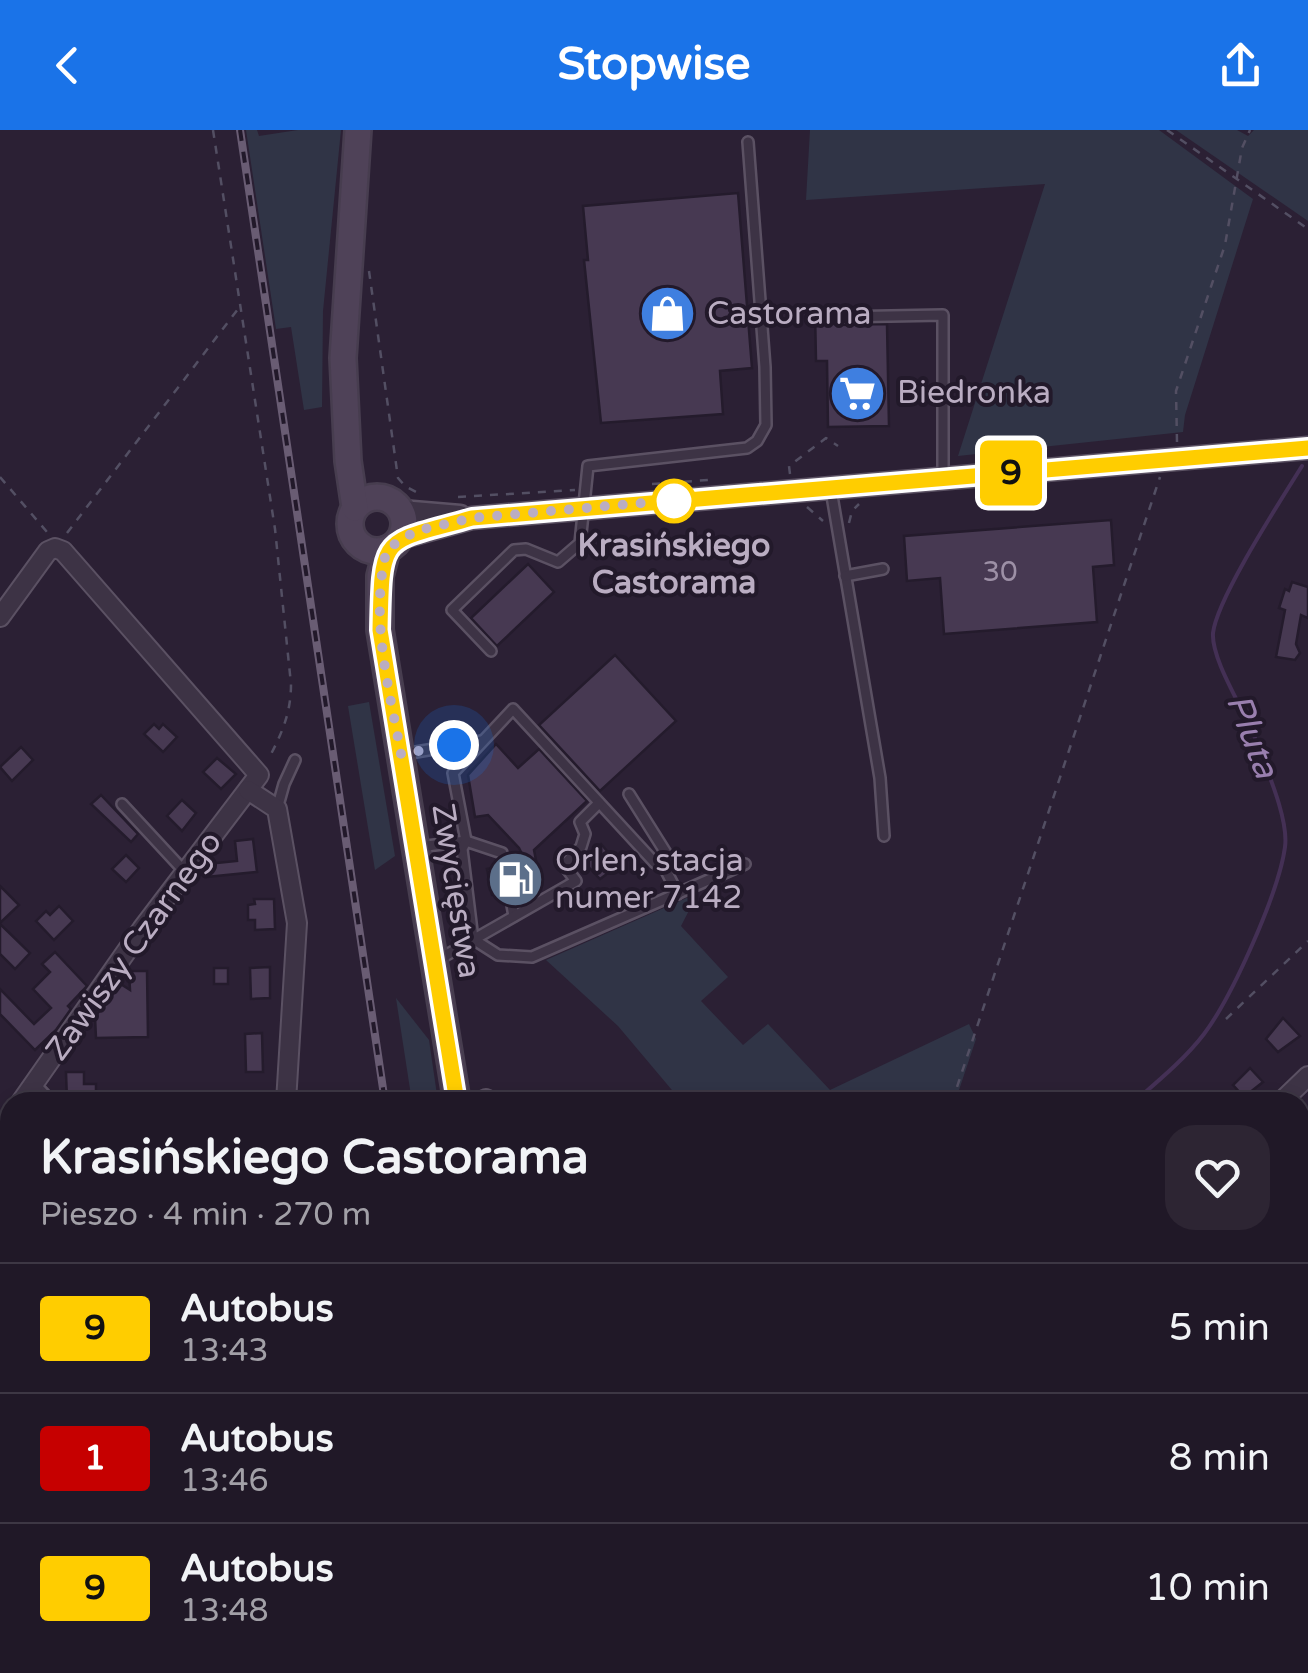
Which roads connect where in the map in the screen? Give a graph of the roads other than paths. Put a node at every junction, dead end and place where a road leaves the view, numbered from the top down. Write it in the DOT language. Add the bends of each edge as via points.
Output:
graph roads {
  1 [pos="358,130"];
  2 [pos="748,142"];
  3 [pos="838,317"];
  4 [pos="349,435"];
  5 [pos="1308,448"];
  6 [pos="943,478"];
  7 [pos="830,488"];
  8 [pos="390,504"];
  9 [pos="356,508"];
  10 [pos="585,508"];
  11 [pos="472,518"];
  12 [pos="358,544"];
  13 [pos="394,544"];
  14 [pos="883,570"];
  15 [pos="845,576"];
  16 [pos="0,617"];
  17 [pos="380,630"];
  18 [pos="492,651"];
  19 [pos="484,740"];
  20 [pos="401,754"];
  21 [pos="295,760"];
  22 [pos="254,782"];
  23 [pos="629,794"];
  24 [pos="600,803"];
  25 [pos="122,804"];
  26 [pos="278,809"];
  27 [pos="884,836"];
  28 [pos="466,840"];
  29 [pos="416,847"];
  30 [pos="745,864"];
  31 [pos="663,865"];
  32 [pos="185,872"];
  33 [pos="678,894"];
  34 [pos="514,916"];
  35 [pos="473,938"];
  36 [pos="434,962"];
  37 [pos="34,1083"];
  38 [pos="28,1092"];
  39 [pos="43,1092"];
  40 [pos="287,1092"];
  41 [pos="455,1092"];
  1 -- 4 [label="main road" via="344,320"];
  2 -- 10 [label="lane" via="766,425 747,448 588,466"];
  3 -- 6 [label="lane" via="943,315"];
  4 -- 8 [label="main road"];
  4 -- 9 [label="main road"];
  5 -- 6 [label="street"];
  6 -- 7 [label="street"];
  7 -- 10 [label="street"];
  7 -- 15 [label="lane"];
  8 -- 9 [label="main road" via="370,498"];
  8 -- 11 [label="street"];
  8 -- 13 [label="main road" via="404,530"];
  9 -- 12 [label="main road" via="350,522"];
  10 -- 11 [label="street"];
  10 -- 18 [label="lane" via="580,543 558,562 514,550 452,610"];
  11 -- 13 [label="street"];
  12 -- 13 [label="main road" via="372,551"];
  12 -- 17 [label="main road, Zwycięstwa" via="368,605"];
  13 -- 17 [label="main road, Zwycięstwa" via="380,576"];
  14 -- 15 [label="lane"];
  15 -- 27 [label="lane"];
  16 -- 22 [label="street" via="48,551 63,551"];
  17 -- 20 [label="main road, Zwycięstwa"];
  19 -- 20 [label="lane"];
  19 -- 24 [label="lane" via="512,710"];
  19 -- 28 [label="lane" via="453,773"];
  20 -- 29 [label="main road, Zwycięstwa"];
  21 -- 26 [label="lane"];
  22 -- 26 [label="street"];
  22 -- 32 [label="street, Zawiszy Czarnego"];
  23 -- 31 [label="lane" via="666,853"];
  24 -- 31 [label="lane"];
  24 -- 34 [label="lane" via="580,822 581,847 564,866 576,881"];
  25 -- 32 [label="lane"];
  26 -- 40 [label="street" via="297,923"];
  28 -- 29 [label="lane"];
  28 -- 34 [label="lane" via="502,853"];
  28 -- 35 [label="lane"];
  29 -- 36 [label="main road, Zwycięstwa"];
  30 -- 33 [label="lane"];
  31 -- 33 [label="lane"];
  32 -- 37 [label="street, Zawiszy Czarnego"];
  33 -- 35 [label="lane" via="532,957 498,955"];
  34 -- 35 [label="lane"];
  35 -- 36 [label="lane"];
  36 -- 41 [label="main road, Zwycięstwa"];
  37 -- 38 [label="street, Zawiszy Czarnego"];
  37 -- 39 [label="lane"];
}
